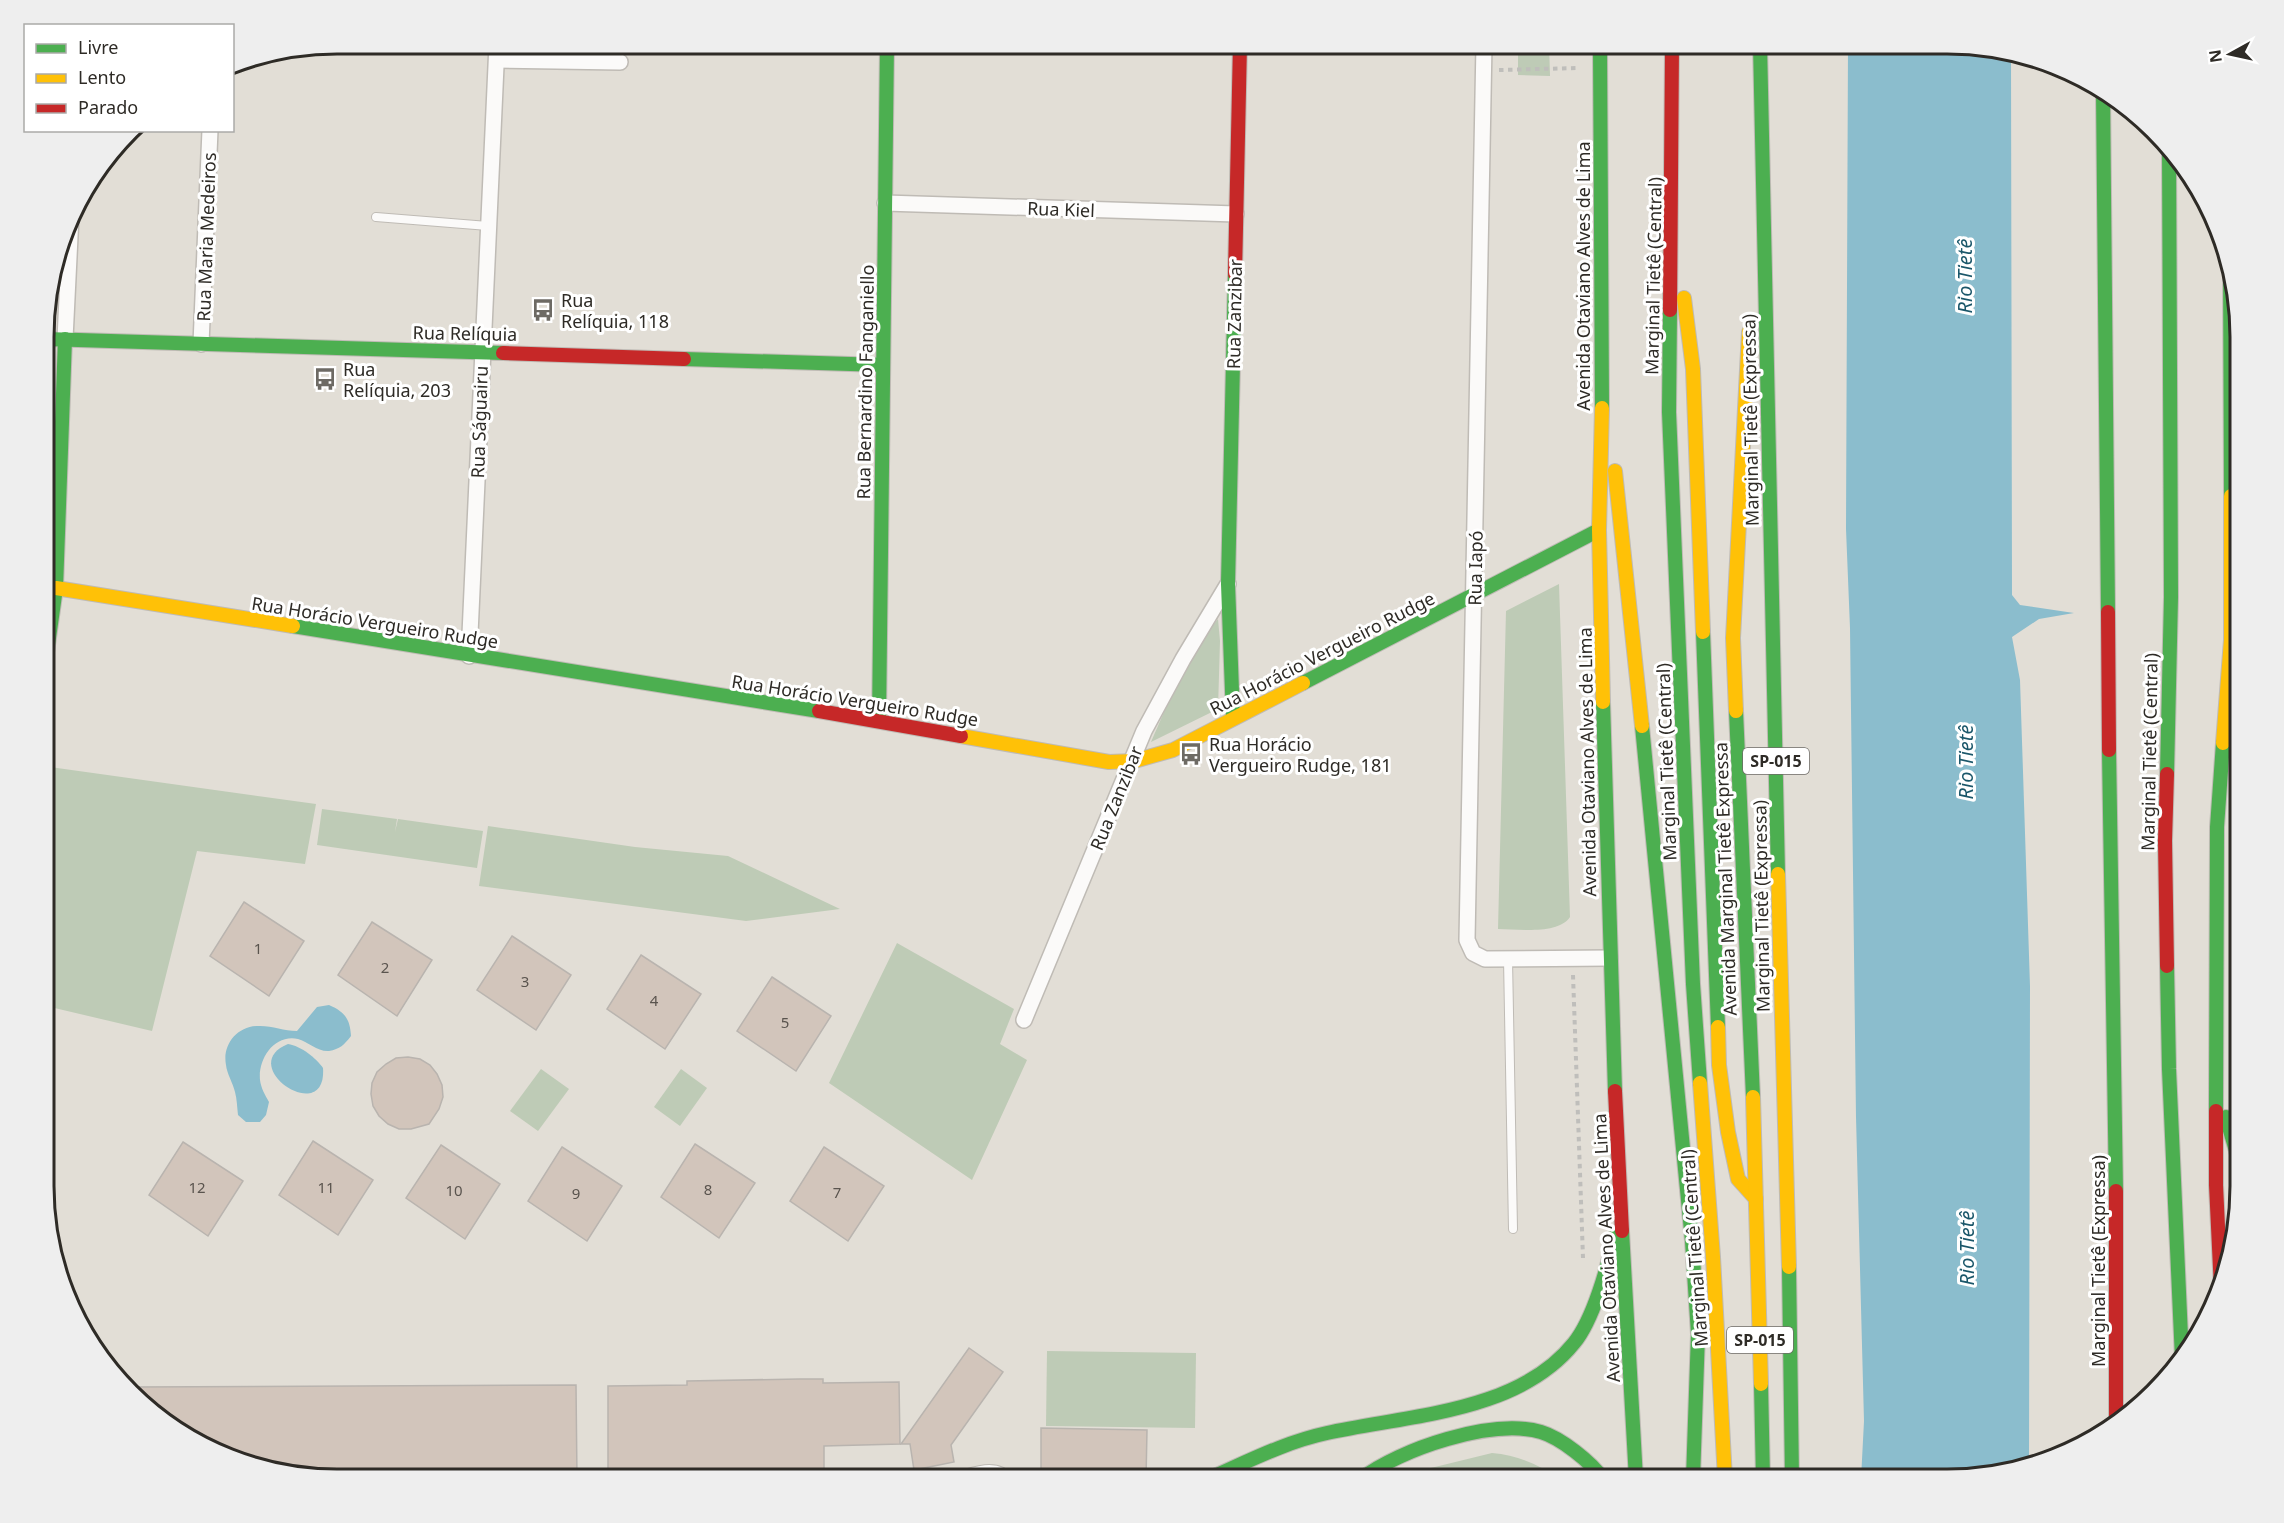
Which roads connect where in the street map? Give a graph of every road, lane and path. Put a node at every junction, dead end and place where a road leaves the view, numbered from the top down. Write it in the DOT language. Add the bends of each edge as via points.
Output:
graph roads {
  1 [pos="496,54"];
  2 [pos="887,54"];
  3 [pos="1240,54"];
  4 [pos="1484,54"];
  5 [pos="1600,54"];
  6 [pos="1672,54"];
  7 [pos="1760,54"];
  8 [pos="496,60"];
  9 [pos="620,62"];
  10 [pos="1600,67"];
  11 [pos="1483,70"];
  12 [pos="2103,101"];
  13 [pos="210,132"];
  14 [pos="2169,161"];
  15 [pos="885,203"];
  16 [pos="1236,214"];
  17 [pos="376,217"];
  18 [pos="488,226"];
  19 [pos="70,245"];
  20 [pos="1671,252"];
  21 [pos="1765,281"];
  22 [pos="54,339"];
  23 [pos="65,339"];
  24 [pos="201,344"];
  25 [pos="482,352"];
  26 [pos="884,364"];
  27 [pos="1602,414"];
  28 [pos="1599,530"];
  29 [pos="1228,584"];
  30 [pos="56,588"];
  31 [pos="1474,595"];
  32 [pos="54,602"];
  33 [pos="2230,653"];
  34 [pos="469,656"];
  35 [pos="1233,717"];
  36 [pos="879,721"];
  37 [pos="1130,763"];
  38 [pos="1610,958"];
  39 [pos="1508,959"];
  40 [pos="1572,959"];
  41 [pos="1024,1020"];
  42 [pos="2216,1080"];
  43 [pos="2230,1128"];
  44 [pos="1757,1201"];
  45 [pos="1620,1204"];
  46 [pos="1513,1229"];
  47 [pos="2220,1260"];
  48 [pos="1583,1264"];
  49 [pos="2181,1344"];
  50 [pos="2116,1413"];
  51 [pos="1230,1469"];
  52 [pos="1372,1469"];
  53 [pos="1594,1469"];
  54 [pos="1635,1469"];
  55 [pos="1693,1469"];
  56 [pos="1724,1469"];
  57 [pos="1763,1469"];
  58 [pos="1792,1469"];
  1 -- 8 [label="street, Rua Ságuairu"];
  2 -- 15 [label="main road, Rua Bernardino Fanganiello"];
  3 -- 16 [label="main road, Rua Zanzibar"];
  4 -- 11 [label="street, Rua Iapó"];
  5 -- 10 [label="main road, Avenida Otaviano Alves de Lima"];
  6 -- 20 [label="main road, Marginal Tietê (Central)"];
  7 -- 21 [label="main road, Marginal Tietê (Expressa) / SP-015"];
  8 -- 9 [label="street"];
  8 -- 18 [label="street, Rua Ságuairu"];
  10 -- 11 [label="path"];
  10 -- 27 [label="main road, Avenida Otaviano Alves de Lima"];
  11 -- 31 [label="street, Rua Iapó"];
  12 -- 50 [label="main road, Marginal Tietê (Expressa)"];
  13 -- 24 [label="street, Rua Maria Medeiros"];
  14 -- 49 [label="main road, Marginal Tietê (Central)" via="2171,597 2165,841 2169,1069"];
  15 -- 16 [label="street, Rua Kiel"];
  15 -- 26 [label="main road, Rua Bernardino Fanganiello"];
  16 -- 29 [label="main road, Rua Zanzibar"];
  17 -- 18 [label="lane"];
  18 -- 25 [label="street, Rua Ságuairu"];
  19 -- 23 [label="street"];
  20 -- 44 [label="main road" via="1686,310 1693,369 1719,1065 1738,1179"];
  20 -- 56 [label="main road, Marginal Tietê (Central)" via="1669,412 1688,871"];
  21 -- 44 [label="main road, Avenida Marginal Tietê Expressa / SP-015" via="1749,326 1733,638"];
  21 -- 58 [label="main road, Marginal Tietê (Expressa) / SP-015"];
  22 -- 23 [label="main road, Rua Relíquia"];
  23 -- 24 [label="main road, Rua Relíquia"];
  23 -- 30 [label="main road"];
  24 -- 25 [label="main road, Rua Relíquia"];
  25 -- 26 [label="main road, Rua Relíquia"];
  25 -- 34 [label="street, Rua Ságuairu"];
  26 -- 36 [label="main road, Rua Bernardino Fanganiello"];
  27 -- 28 [label="main road, Avenida Otaviano Alves de Lima"];
  27 -- 55 [label="main road" via="1611,446 1626,569 1692,1241 1698,1334"];
  28 -- 31 [label="main road, Rua Horácio Vergueiro Rudge"];
  28 -- 38 [label="main road, Avenida Otaviano Alves de Lima"];
  29 -- 35 [label="main road, Rua Zanzibar"];
  29 -- 37 [label="street, Rua Zanzibar" via="1144,730"];
  30 -- 32 [label="main road"];
  30 -- 34 [label="main road, Rua Horácio Vergueiro Rudge"];
  31 -- 35 [label="main road, Rua Horácio Vergueiro Rudge"];
  31 -- 39 [label="street, Rua Iapó" via="1467,940 1478,957"];
  33 -- 42 [label="main road" via="2217,827"];
  34 -- 36 [label="main road, Rua Horácio Vergueiro Rudge"];
  35 -- 37 [label="main road, Rua Horácio Vergueiro Rudge" via="1173,750"];
  36 -- 37 [label="main road, Rua Horácio Vergueiro Rudge"];
  37 -- 41 [label="street, Rua Zanzibar"];
  38 -- 40 [label="street, Rua Iapó"];
  38 -- 45 [label="main road, Avenida Otaviano Alves de Lima"];
  39 -- 40 [label="street, Rua Iapó"];
  39 -- 46 [label="lane"];
  40 -- 48 [label="path"];
  42 -- 43 [label="main road"];
  42 -- 47 [label="main road"];
  44 -- 57 [label="main road, Avenida Marginal Tietê Expressa / SP-015"];
  45 -- 51 [label="main road" via="1613,1244 1592,1308 1574,1344 1551,1368 1518,1388 1487,1399 1325,1433"];
  45 -- 54 [label="main road, Avenida Otaviano Alves de Lima"];
  52 -- 53 [label="main road" via="1410,1452 1469,1434 1512,1430 1541,1432"];
}
